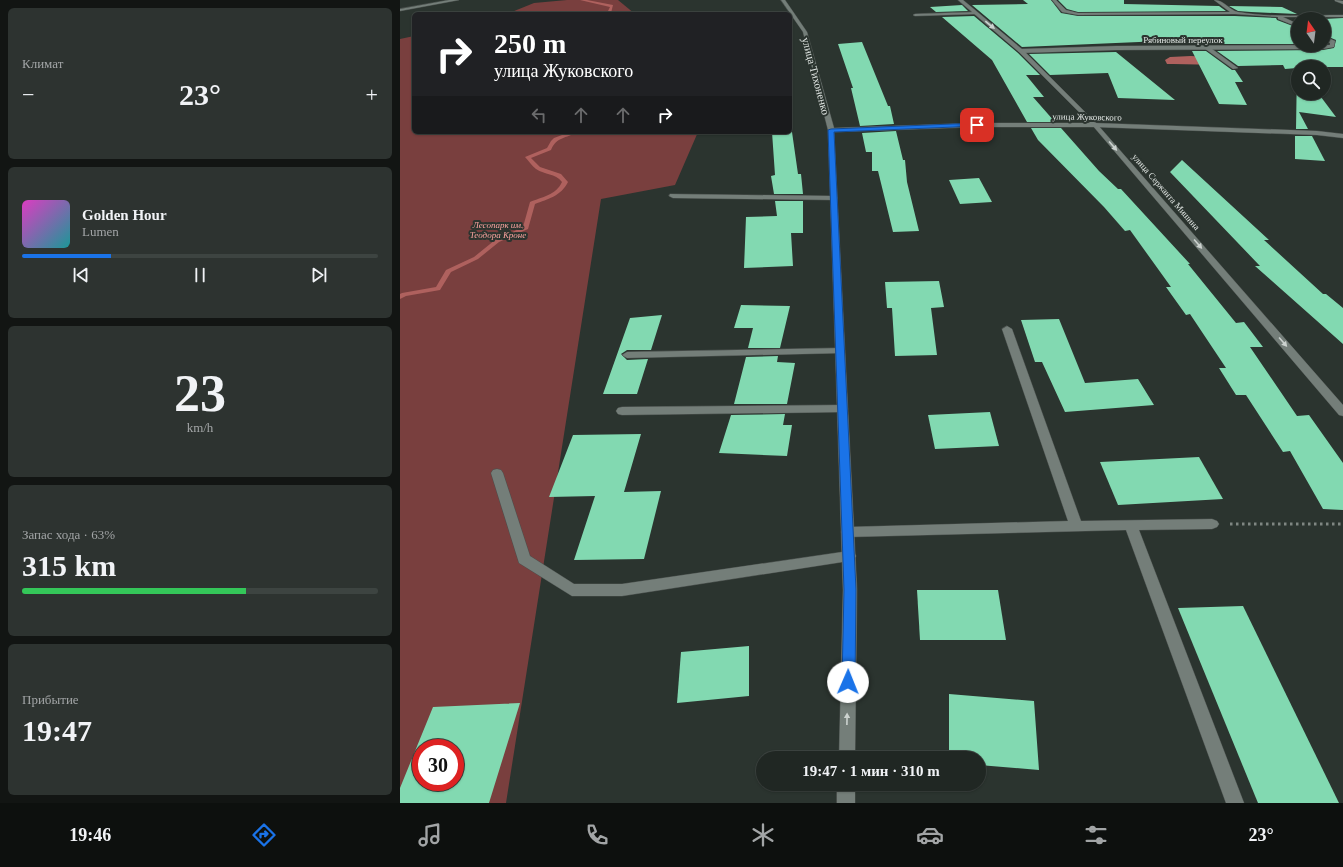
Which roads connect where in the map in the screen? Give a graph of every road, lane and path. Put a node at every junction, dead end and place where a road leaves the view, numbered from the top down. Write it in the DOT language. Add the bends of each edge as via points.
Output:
graph roads {
  1 [pos="456,0"];
  2 [pos="783,0"];
  3 [pos="960,0"];
  4 [pos="1054,0"];
  5 [pos="1216,0"];
  6 [pos="1337,0"];
  7 [pos="1343,3"];
  8 [pos="400,10"];
  9 [pos="791,12"];
  10 [pos="792,13"];
  11 [pos="975,13"];
  12 [pos="1235,13"];
  13 [pos="915,15"];
  14 [pos="1277,16"];
  15 [pos="1343,16"];
  16 [pos="1291,23"];
  17 [pos="1291,47"];
  18 [pos="1206,48"];
  19 [pos="1021,51"];
  20 [pos="1234,68"];
  21 [pos="1095,125"];
  22 [pos="831,130"];
  23 [pos="1343,136"];
  24 [pos="673,196"];
  25 [pos="834,198"];
  26 [pos="1007,329"];
  27 [pos="840,351"];
  28 [pos="627,355"];
  29 [pos="842,409"];
  30 [pos="622,411"];
  31 [pos="1343,412"];
  32 [pos="497,473"];
  33 [pos="1212,524"];
  34 [pos="1343,524"];
  35 [pos="1131,525"];
  36 [pos="1076,526"];
  37 [pos="848,532"];
  38 [pos="849,556"];
  39 [pos="847,751"];
  40 [pos="846,791"];
  41 [pos="846,803"];
  42 [pos="1235,803"];
  1 -- 8 [label="street"];
  2 -- 9 [label="street, улица Тихоненко"];
  3 -- 11 [label="street, улица Сержанта Мишина"];
  4 -- 12 [label="street" via="1064,11 1078,14"];
  5 -- 12 [label="street"];
  6 -- 7 [label="street"];
  10 -- 22 [label="street, улица Тихоненко" via="805,32"];
  11 -- 13 [label="street"];
  11 -- 19 [label="street, улица Сержанта Мишина, one-way"];
  12 -- 14 [label="street"];
  14 -- 15 [label="street"];
  14 -- 16 [label="street"];
  17 -- 18 [label="street, Рябиновый переулок"];
  18 -- 19 [label="street, Рябиновый переулок"];
  18 -- 20 [label="street"];
  19 -- 21 [label="street, улица Сержанта Мишина"];
  21 -- 22 [label="street, улица Жуковского" via="977,125"];
  21 -- 23 [label="street, улица Жуковского"];
  21 -- 31 [label="street, улица Сержанта Мишина, one-way"];
  22 -- 25 [label="street, улица Тихоненко"];
  24 -- 25 [label="street"];
  25 -- 27 [label="street, улица Тихоненко"];
  26 -- 36 [label="street"];
  27 -- 28 [label="street"];
  27 -- 29 [label="street, улица Тихоненко"];
  29 -- 30 [label="street"];
  29 -- 37 [label="street, улица Тихоненко"];
  32 -- 38 [label="street" via="524,559 572,590 622,590"];
  33 -- 34 [label="path"];
  33 -- 35 [label="street"];
  35 -- 36 [label="street"];
  35 -- 42 [label="street"];
  36 -- 37 [label="street"];
  37 -- 38 [label="street, улица Тихоненко"];
  39 -- 38 [label="street, улица Тихоненко, one-way"];
  40 -- 41 [label="street"];
}
